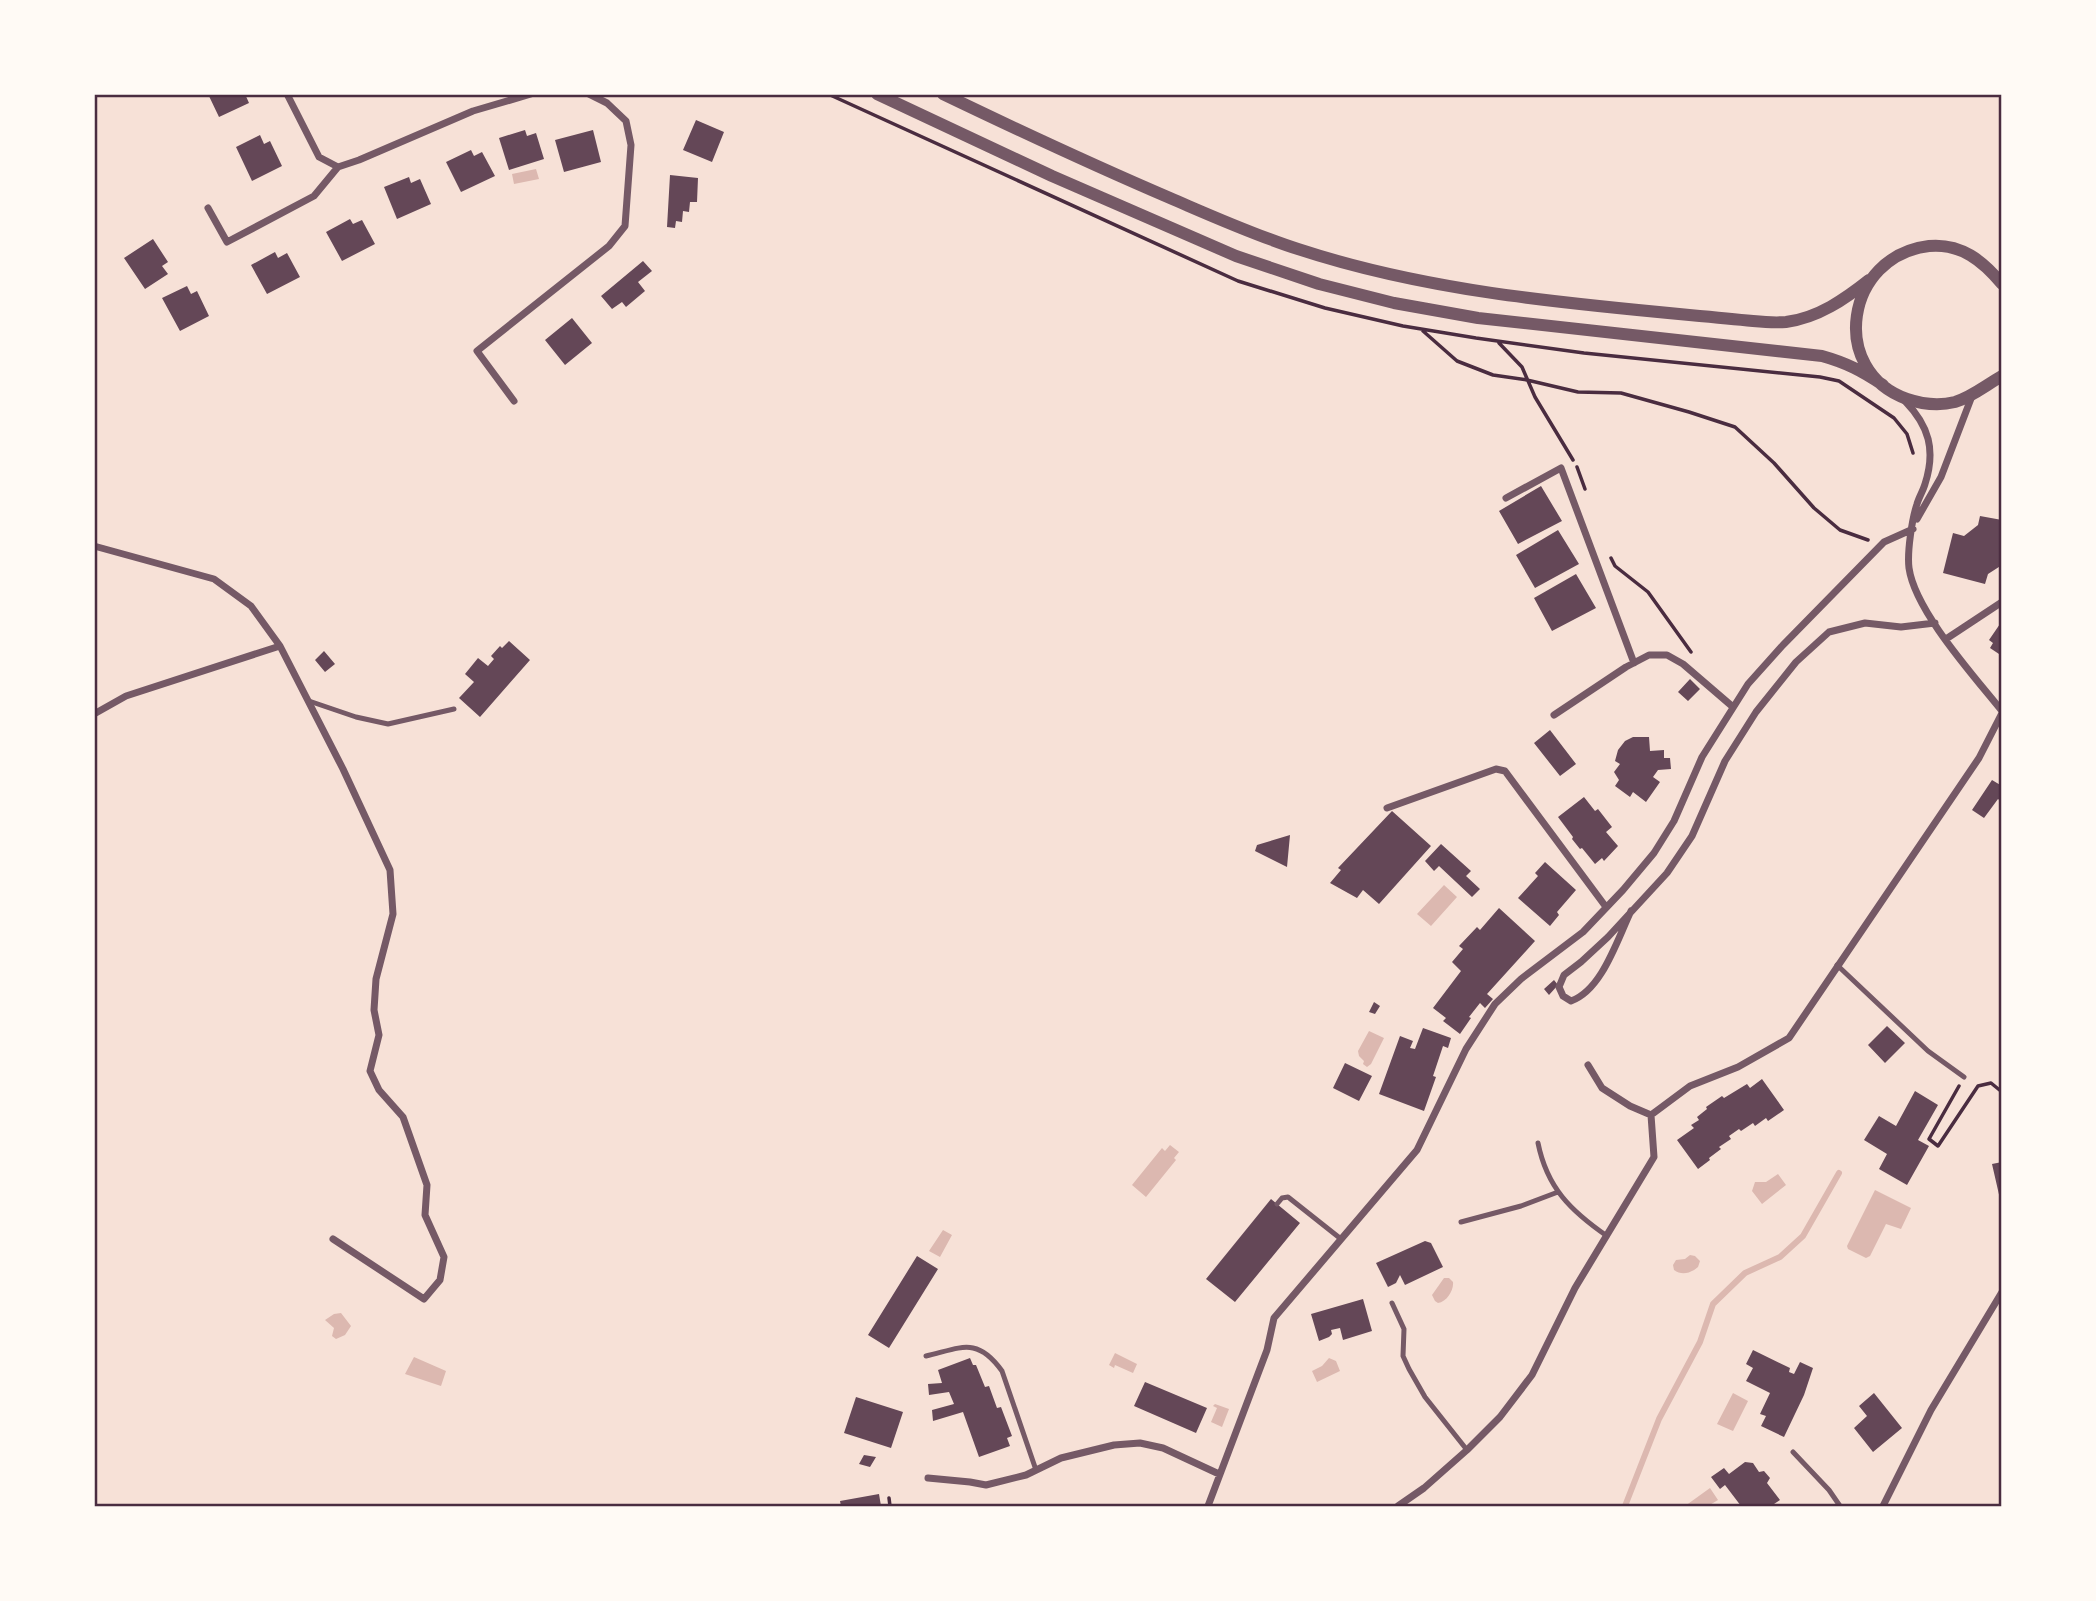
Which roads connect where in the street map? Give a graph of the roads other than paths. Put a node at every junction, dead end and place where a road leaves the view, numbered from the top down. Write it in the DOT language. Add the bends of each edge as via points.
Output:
graph roads {
  1 [pos="287,94"];
  2 [pos="531,94"];
  3 [pos="589,94"];
  4 [pos="877,94"];
  5 [pos="943,94"];
  6 [pos="338,167"];
  7 [pos="208,208"];
  8 [pos="1869,280"];
  9 [pos="2001,284"];
  10 [pos="2001,368"];
  11 [pos="2001,376"];
  12 [pos="1883,385"];
  13 [pos="1987,385"];
  14 [pos="1973,395"];
  15 [pos="1900,396"];
  16 [pos="514,401"];
  17 [pos="1506,498"];
  18 [pos="1913,529"];
  19 [pos="94,546"];
  20 [pos="2001,601"];
  21 [pos="1935,624"];
  22 [pos="1946,639"];
  23 [pos="280,646"];
  24 [pos="1634,663"];
  25 [pos="309,701"];
  26 [pos="1733,707"];
  27 [pos="454,709"];
  28 [pos="2001,712"];
  29 [pos="94,714"];
  30 [pos="1554,715"];
  31 [pos="1387,808"];
  32 [pos="1606,907"];
  33 [pos="1631,911"];
  34 [pos="1837,965"];
  35 [pos="1588,1065"];
  36 [pos="1964,1077"];
  37 [pos="1651,1115"];
  38 [pos="1538,1143"];
  39 [pos="1558,1192"];
  40 [pos="1277,1204"];
  41 [pos="1461,1222"];
  42 [pos="1607,1236"];
  43 [pos="333,1239"];
  44 [pos="1341,1239"];
  45 [pos="2001,1292"];
  46 [pos="1392,1303"];
  47 [pos="926,1356"];
  48 [pos="1467,1450"];
  49 [pos="1793,1452"];
  50 [pos="1036,1470"];
  51 [pos="1219,1474"];
  52 [pos="928,1478"];
  53 [pos="1208,1507"];
  54 [pos="1398,1507"];
  55 [pos="1840,1507"];
  56 [pos="1883,1507"];
  1 -- 6 [label="street" via="319,157"];
  2 -- 6 [label="street" via="472,111"];
  3 -- 16 [label="street" via="626,121 631,145 625,226 609,246 477,351"];
  4 -- 12 [label="street" via="1236,256 1319,284 1478,318 1822,356 1860,369"];
  5 -- 8 [label="street" via="1176,201 1297,249 1372,270 1474,290 1787,322 1842,301"];
  6 -- 7 [label="street" via="314,196 226,242"];
  8 -- 9 [label="street" via="1897,255 1934,246 1970,254 1989,267"];
  8 -- 12 [label="street" via="1858,305 1859,349"];
  10 -- 13 [label="street"];
  11 -- 13 [label="street"];
  12 -- 15 [label="street"];
  13 -- 14 [label="street"];
  14 -- 15 [label="street" via="1936,404"];
  14 -- 18 [label="street" via="1941,477"];
  15 -- 18 [label="street" via="1917,413 1929,449"];
  17 -- 24 [label="street" via="1561,468"];
  18 -- 21 [label="street" via="1909,569"];
  18 -- 26 [label="street" via="1884,542 1783,645"];
  19 -- 23 [label="street" via="214,579 251,606"];
  20 -- 22 [label="street"];
  21 -- 22 [label="street"];
  21 -- 33 [label="street" via="1865,623 1829,632 1796,662 1725,761 1692,836 1667,873"];
  22 -- 28 [label="street"];
  23 -- 25 [label="street"];
  23 -- 29 [label="street" via="126,696"];
  24 -- 26 [label="street" via="1649,655 1667,655"];
  24 -- 30 [label="street"];
  25 -- 27 [label="lane" via="387,724"];
  25 -- 43 [label="street" via="390,870 393,914 376,979 374,1010 379,1035 370,1071 379,1090 403,1117 418,1154 427,1185 425,1215 444,1257 440,1280 424,1299"];
  26 -- 32 [label="street" via="1654,853"];
  28 -- 34 [label="street" via="1979,758"];
  31 -- 32 [label="street" via="1496,769 1504,771"];
  32 -- 44 [label="street" via="1583,932 1495,1004 1466,1049 1418,1150"];
  33 -- 33 [label="street" via="1563,975 1559,986 1563,996 1571,1001 1581,998 1594,985"];
  34 -- 36 [label="lane" via="1928,1051"];
  34 -- 37 [label="street" via="1789,1038 1738,1067 1690,1086"];
  35 -- 37 [label="street" via="1602,1088"];
  37 -- 42 [label="street" via="1654,1157"];
  38 -- 39 [label="lane" via="1542,1163"];
  39 -- 41 [label="lane"];
  39 -- 42 [label="lane" via="1580,1217"];
  40 -- 44 [label="lane" via="1289,1197"];
  42 -- 48 [label="street" via="1532,1375"];
  44 -- 51 [label="street" via="1274,1318"];
  45 -- 56 [label="street" via="1931,1410"];
  46 -- 48 [label="lane" via="1404,1329 1403,1356 1409,1369 1424,1397"];
  47 -- 50 [label="lane" via="967,1347 987,1352 995,1360"];
  48 -- 54 [label="street"];
  49 -- 55 [label="lane"];
  50 -- 51 [label="street" via="1061,1458 1140,1443 1163,1448"];
  50 -- 52 [label="street" via="986,1485"];
  51 -- 53 [label="street"];
}
